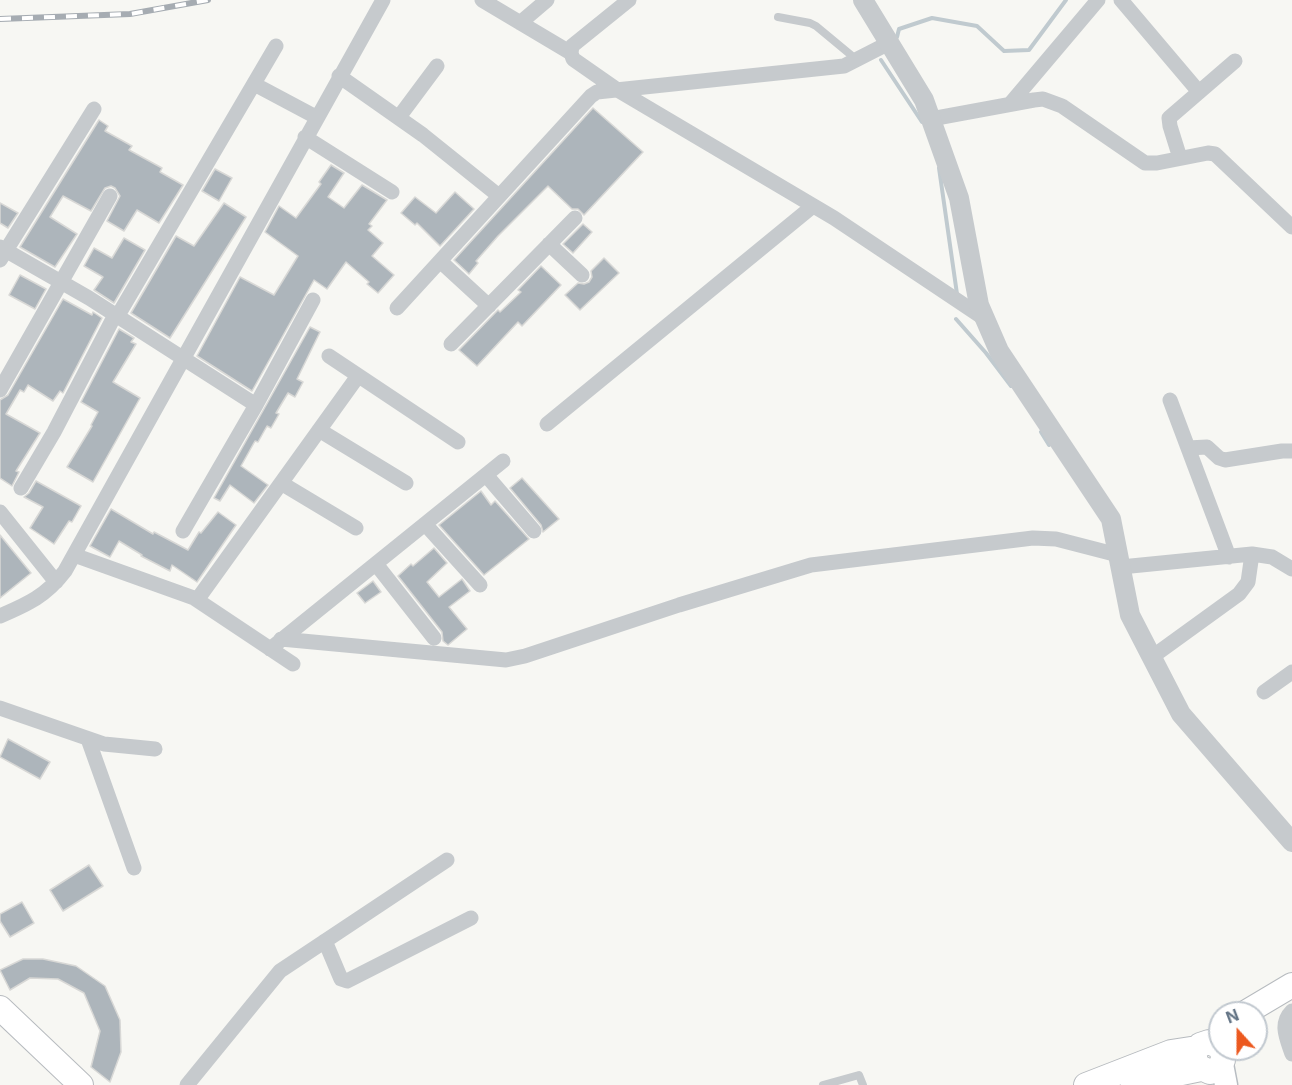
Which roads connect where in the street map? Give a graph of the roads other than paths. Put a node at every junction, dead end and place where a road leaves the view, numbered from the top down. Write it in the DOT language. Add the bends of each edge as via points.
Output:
graph roads {
  1 [pos="383,0"];
  2 [pos="482,0"];
  3 [pos="546,0"];
  4 [pos="629,0"];
  5 [pos="863,0"];
  6 [pos="1098,0"];
  7 [pos="1121,0"];
  8 [pos="778,17"];
  9 [pos="520,23"];
  10 [pos="889,43"];
  11 [pos="276,46"];
  12 [pos="571,53"];
  13 [pos="857,60"];
  14 [pos="1235,61"];
  15 [pos="437,66"];
  16 [pos="339,76"];
  17 [pos="254,84"];
  18 [pos="616,89"];
  19 [pos="1199,92"];
  20 [pos="1010,104"];
  21 [pos="94,109"];
  22 [pos="316,117"];
  23 [pos="399,117"];
  24 [pos="931,119"];
  25 [pos="305,137"];
  26 [pos="1180,158"];
  27 [pos="392,192"];
  28 [pos="110,196"];
  29 [pos="499,196"];
  30 [pos="813,206"];
  31 [pos="575,218"];
  32 [pos="1292,227"];
  33 [pos="549,244"];
  34 [pos="2,252"];
  35 [pos="440,261"];
  36 [pos="582,274"];
  37 [pos="62,283"];
  38 [pos="312,300"];
  39 [pos="489,306"];
  40 [pos="397,308"];
  41 [pos="116,316"];
  42 [pos="985,319"];
  43 [pos="451,344"];
  44 [pos="329,357"];
  45 [pos="182,358"];
  46 [pos="358,376"];
  47 [pos="0,390"];
  48 [pos="1170,400"];
  49 [pos="256,405"];
  50 [pos="547,424"];
  51 [pos="319,430"];
  52 [pos="458,442"];
  53 [pos="1188,448"];
  54 [pos="1292,451"];
  55 [pos="503,461"];
  56 [pos="486,475"];
  57 [pos="281,483"];
  58 [pos="406,483"];
  59 [pos="21,488"];
  60 [pos="0,512"];
  61 [pos="425,524"];
  62 [pos="356,528"];
  63 [pos="183,531"];
  64 [pos="534,531"];
  65 [pos="1252,554"];
  66 [pos="74,555"];
  67 [pos="1229,556"];
  68 [pos="1120,561"];
  69 [pos="376,564"];
  70 [pos="1292,568"];
  71 [pos="56,582"];
  72 [pos="480,585"];
  73 [pos="197,600"];
  74 [pos="0,616"];
  75 [pos="435,638"];
  76 [pos="276,644"];
  77 [pos="1152,657"];
  78 [pos="293,664"];
  79 [pos="1292,672"];
  80 [pos="1264,693"];
  81 [pos="0,708"];
  82 [pos="88,739"];
  83 [pos="155,749"];
  84 [pos="1292,842"];
  85 [pos="447,860"];
  86 [pos="134,868"];
  87 [pos="471,918"];
  88 [pos="325,941"];
  89 [pos="1292,985"];
  90 [pos="1267,1001"];
  91 [pos="0,1008"];
  92 [pos="1292,1011"];
  93 [pos="0,1030"];
  94 [pos="1292,1054"];
  95 [pos="1208,1057"];
  96 [pos="1208,1060"];
  97 [pos="59,1085"];
  98 [pos="81,1085"];
  99 [pos="188,1085"];
  100 [pos="823,1085"];
  101 [pos="863,1085"];
  102 [pos="1086,1085"];
  103 [pos="1133,1085"];
  1 -- 16 [label="street"];
  2 -- 9 [label="street"];
  3 -- 9 [label="street"];
  4 -- 12 [label="street" via="572,46"];
  5 -- 10 [label="street"];
  6 -- 20 [label="street"];
  7 -- 19 [label="street"];
  8 -- 13 [label="lane" via="810,23"];
  9 -- 12 [label="street"];
  10 -- 13 [label="street"];
  10 -- 24 [label="street" via="924,100"];
  11 -- 17 [label="street"];
  12 -- 18 [label="street" via="573,59"];
  13 -- 18 [label="street" via="844,66"];
  14 -- 19 [label="street"];
  15 -- 23 [label="street"];
  16 -- 22 [label="street"];
  16 -- 23 [label="street"];
  17 -- 22 [label="street"];
  17 -- 41 [label="street"];
  18 -- 29 [label="street" via="591,96"];
  18 -- 30 [label="street"];
  19 -- 26 [label="street" via="1169,118"];
  20 -- 24 [label="street"];
  20 -- 26 [label="street" via="1052,101 1145,163"];
  21 -- 34 [label="street"];
  22 -- 25 [label="street"];
  23 -- 29 [label="street"];
  24 -- 42 [label="street" via="959,198"];
  25 -- 27 [label="street"];
  25 -- 45 [label="street"];
  26 -- 32 [label="street" via="1215,154"];
  28 -- 37 [label="street"];
  29 -- 35 [label="street"];
  30 -- 42 [label="street"];
  30 -- 50 [label="street"];
  31 -- 33 [label="street"];
  33 -- 36 [label="street"];
  33 -- 39 [label="street"];
  34 -- 37 [label="street"];
  35 -- 39 [label="street"];
  35 -- 40 [label="street"];
  37 -- 41 [label="street"];
  37 -- 47 [label="street"];
  38 -- 49 [label="street"];
  39 -- 43 [label="street"];
  41 -- 45 [label="street"];
  41 -- 59 [label="street"];
  42 -- 68 [label="street" via="999,351 1111,519"];
  44 -- 46 [label="street"];
  45 -- 49 [label="street"];
  45 -- 66 [label="street"];
  46 -- 51 [label="street"];
  46 -- 52 [label="street"];
  48 -- 53 [label="street"];
  49 -- 63 [label="street"];
  51 -- 57 [label="street"];
  51 -- 58 [label="street"];
  53 -- 54 [label="street" via="1204,446 1225,460"];
  53 -- 67 [label="street"];
  55 -- 56 [label="street"];
  56 -- 61 [label="street"];
  56 -- 64 [label="street"];
  57 -- 62 [label="street"];
  57 -- 73 [label="street"];
  60 -- 71 [label="street"];
  61 -- 69 [label="street"];
  61 -- 72 [label="street"];
  65 -- 67 [label="street"];
  65 -- 70 [label="street" via="1272,557"];
  65 -- 77 [label="street" via="1248,582 1239,594"];
  66 -- 71 [label="street"];
  66 -- 73 [label="street"];
  67 -- 68 [label="street"];
  68 -- 76 [label="street" via="1056,539 1033,538 811,565 506,660"];
  68 -- 77 [label="street" via="1130,615"];
  69 -- 75 [label="street"];
  69 -- 76 [label="street"];
  71 -- 74 [label="street" via="32,602"];
  73 -- 76 [label="street"];
  76 -- 78 [label="street"];
  77 -- 84 [label="street" via="1181,714"];
  79 -- 80 [label="street"];
  81 -- 82 [label="street"];
  82 -- 83 [label="street" via="110,746"];
  82 -- 86 [label="street"];
  85 -- 88 [label="street"];
  87 -- 88 [label="street" via="347,981 341,979"];
  88 -- 99 [label="street" via="280,971"];
  89 -- 90 [label="main road"];
  91 -- 98 [label="main road"];
  92 -- 94 [label="street" via="1284,1026"];
  93 -- 97 [label="main road"];
  95 -- 102 [label="main road" via="1171,1052"];
  96 -- 103 [label="main road"];
  100 -- 101 [label="lane" via="859,1075"];
}
